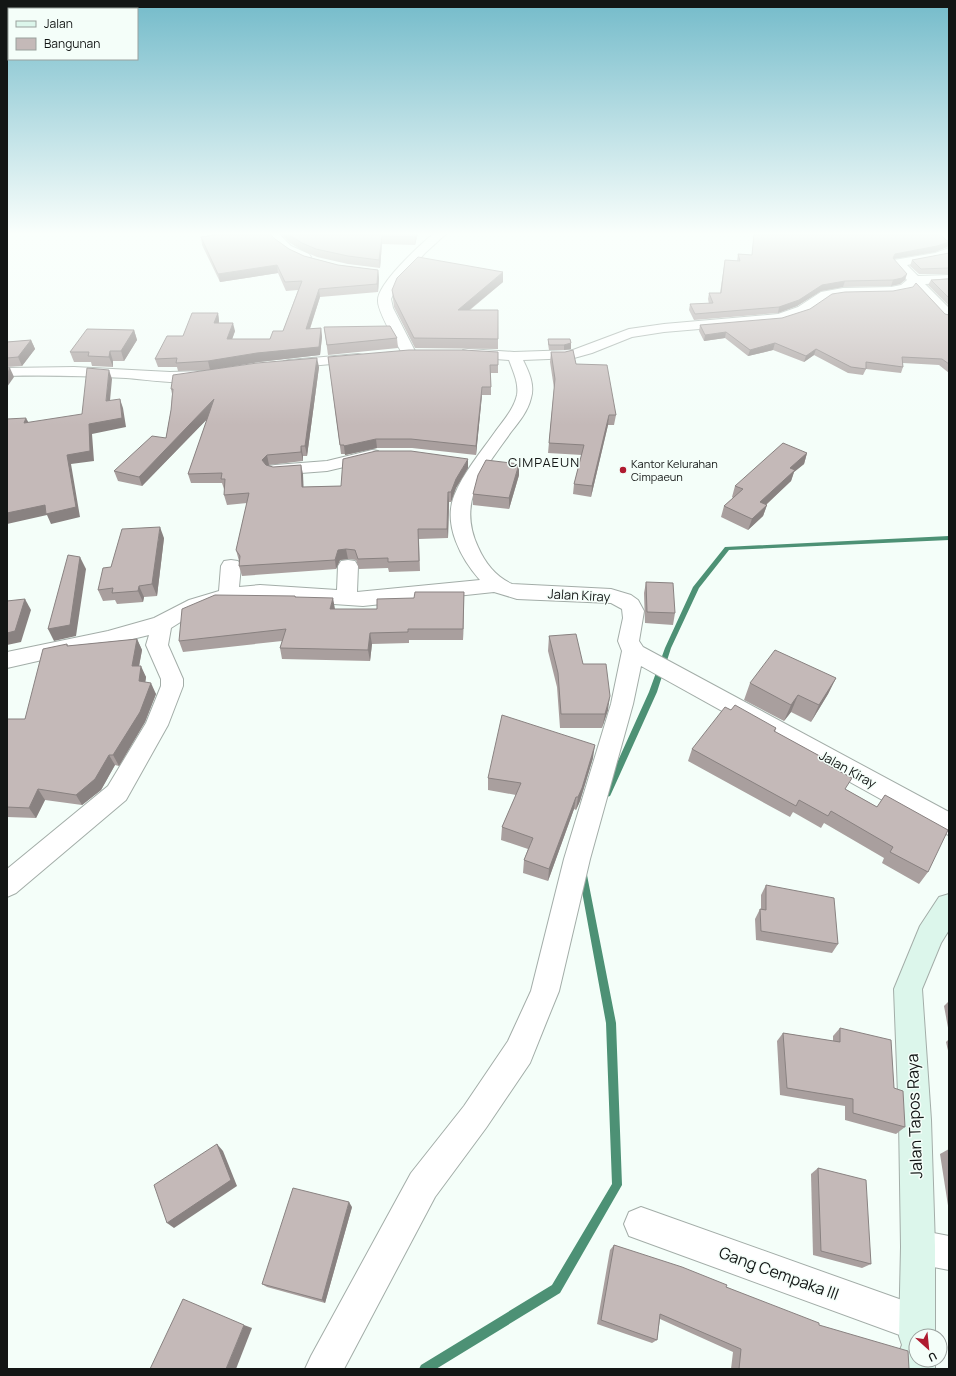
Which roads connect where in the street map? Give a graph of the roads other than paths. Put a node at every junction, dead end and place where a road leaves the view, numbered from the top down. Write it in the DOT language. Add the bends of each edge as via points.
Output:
graph roads {
  1 [pos="385,297"];
  2 [pos="823,297"];
  3 [pos="931,297"];
  4 [pos="949,316"];
  5 [pos="456,353"];
  6 [pos="394,355"];
  7 [pos="514,356"];
  8 [pos="372,357"];
  9 [pos="274,365"];
  10 [pos="7,372"];
  11 [pos="216,374"];
  12 [pos="391,454"];
  13 [pos="275,470"];
  14 [pos="231,566"];
  15 [pos="348,566"];
  16 [pos="497,585"];
  17 [pos="229,595"];
  18 [pos="347,598"];
  19 [pos="161,624"];
  20 [pos="638,654"];
  21 [pos="7,660"];
  22 [pos="949,824"];
  23 [pos="7,885"];
  24 [pos="949,906"];
  25 [pos="641,1224"];
  26 [pos="933,1250"];
  27 [pos="919,1328"];
  28 [pos="908,1335"];
  29 [pos="324,1369"];
  1 -- 6 [label="street" via="384,304 416,353"];
  2 -- 7 [label="street" via="803,310 780,318 629,333 587,350 564,356"];
  3 -- 4 [label="street"];
  5 -- 7 [label="street"];
  7 -- 16 [label="street, Jalan Kiray" via="525,386 519,410 474,462 461,503 461,520 467,546 474,561"];
  8 -- 9 [label="street"];
  10 -- 11 [label="street" via="85,371 166,378"];
  12 -- 13 [label="street" via="377,454 327,466"];
  14 -- 17 [label="street"];
  15 -- 18 [label="street"];
  16 -- 18 [label="street" via="376,598"];
  16 -- 20 [label="street, Jalan Kiray" via="517,592 622,598 630,602 634,611 629,641"];
  17 -- 18 [label="street" via="260,592"];
  17 -- 19 [label="street" via="196,605"];
  19 -- 21 [label="street"];
  19 -- 23 [label="street" via="157,645 172,679 172,686 157,726 117,793"];
  20 -- 22 [label="street, Jalan Kiray"];
  20 -- 29 [label="street" via="577,859 543,997 519,1052 475,1117 423,1185"];
  24 -- 26 [label="main road, Jalan Tapos Raya" via="930,936 908,989 915,1120"];
  25 -- 28 [label="street, Gang Cempaka III"];
  26 -- 27 [label="main road, Jalan Tapos Raya"];
}
